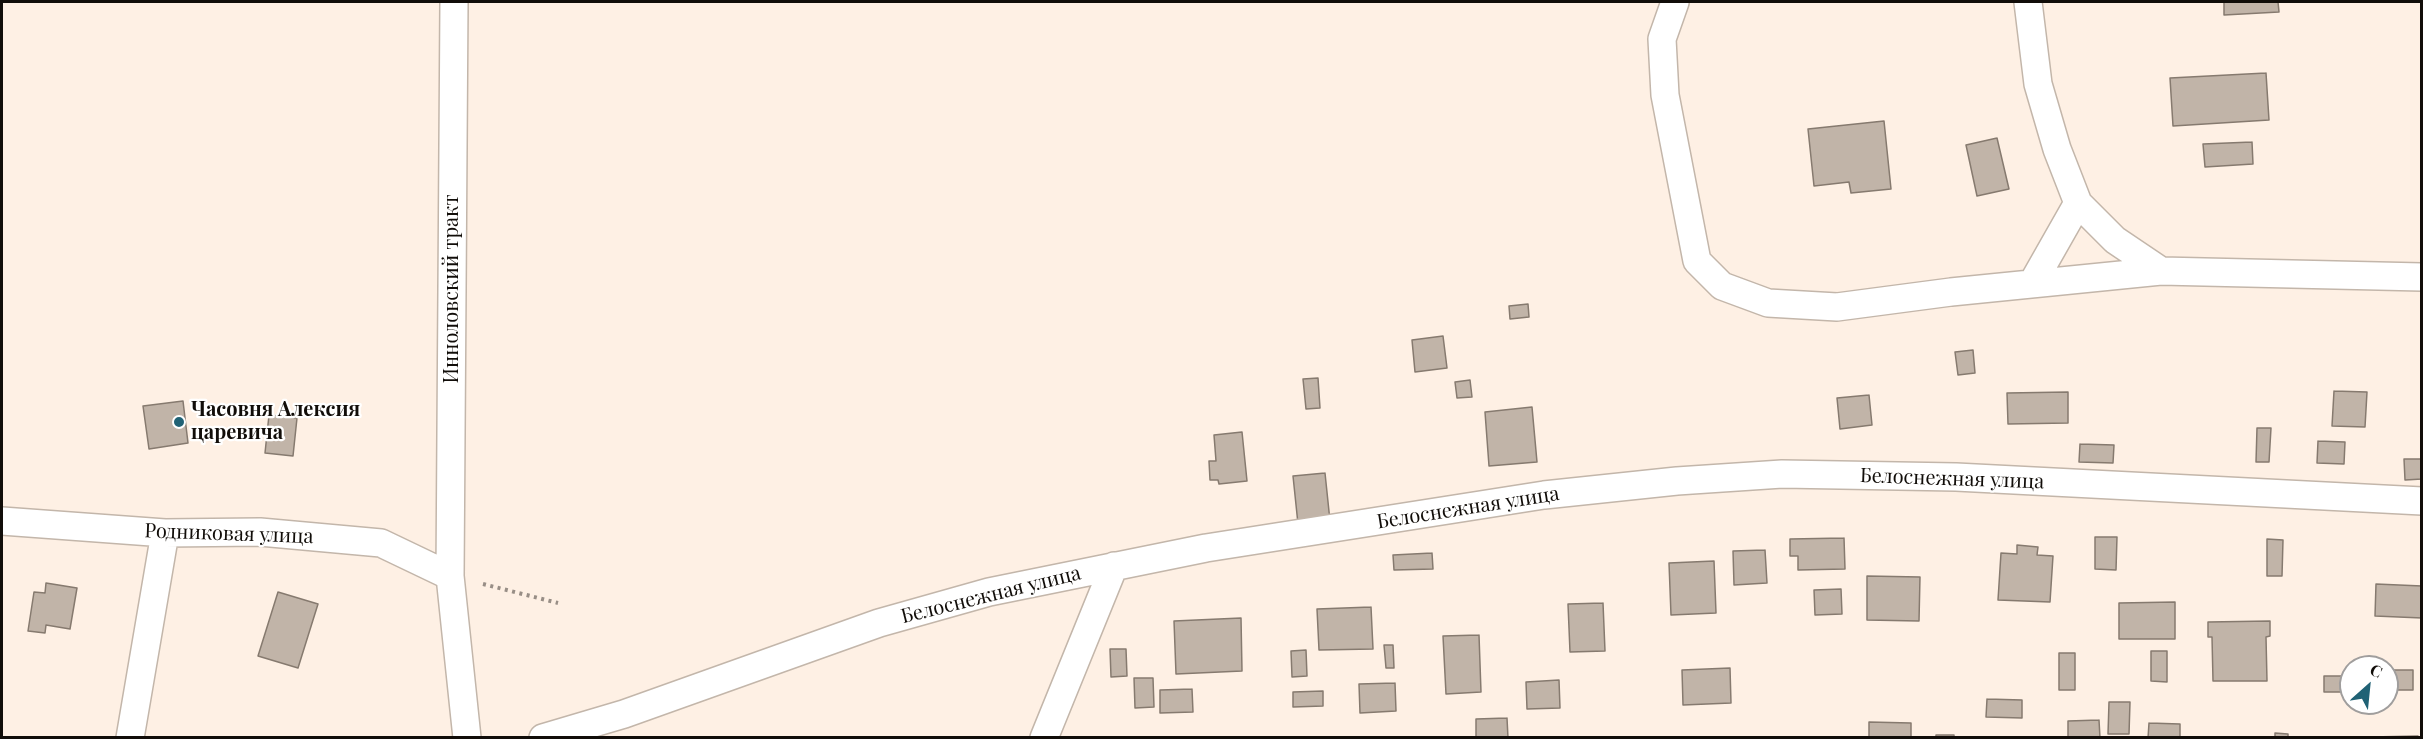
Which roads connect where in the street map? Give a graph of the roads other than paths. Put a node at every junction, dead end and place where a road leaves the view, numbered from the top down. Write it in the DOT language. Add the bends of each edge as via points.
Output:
graph roads {
  1 [pos="454,2"];
  2 [pos="1675,2"];
  3 [pos="2028,2"];
  4 [pos="2078,203"];
  5 [pos="2161,271"];
  6 [pos="2421,277"];
  7 [pos="2032,284"];
  8 [pos="2421,501"];
  9 [pos="2,521"];
  10 [pos="165,533"];
  11 [pos="1114,566"];
  12 [pos="450,576"];
  13 [pos="129,738"];
  14 [pos="467,738"];
  15 [pos="543,738"];
  16 [pos="1044,738"];
  1 -- 12 [label="street, Инноловский тракт"];
  2 -- 7 [label="street" via="1662,39 1665,95 1697,261 1722,286 1768,303 1837,307"];
  3 -- 4 [label="street" via="2038,84"];
  4 -- 5 [label="street" via="2115,240"];
  4 -- 7 [label="street"];
  5 -- 6 [label="street"];
  5 -- 7 [label="street"];
  8 -- 11 [label="street, Белоснежная улица" via="1956,477 1782,474 1544,495"];
  9 -- 10 [label="street, Родниковая улица"];
  10 -- 12 [label="street, Родниковая улица" via="260,532 381,543"];
  10 -- 13 [label="street"];
  11 -- 15 [label="street, Белоснежная улица" via="989,592 879,623 624,714"];
  11 -- 16 [label="street"];
  12 -- 14 [label="street, Инноловский тракт"];
}
